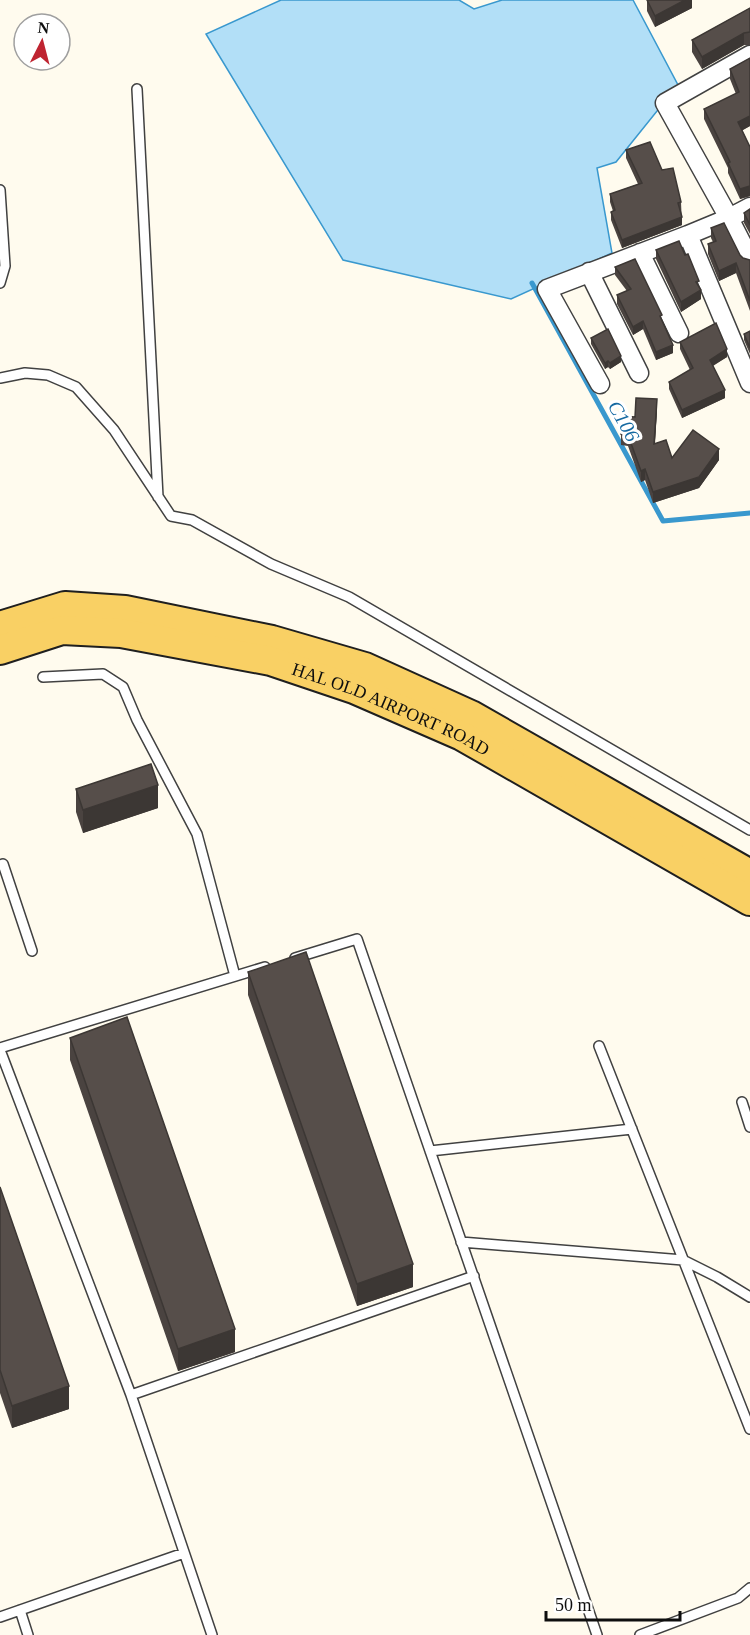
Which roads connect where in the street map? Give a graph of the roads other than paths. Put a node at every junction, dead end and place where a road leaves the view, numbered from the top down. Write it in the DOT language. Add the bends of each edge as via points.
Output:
graph roads {
  1 [pos="750,55"];
  2 [pos="137,89"];
  3 [pos="0,190"];
  4 [pos="750,207"];
  5 [pos="729,218"];
  6 [pos="688,235"];
  7 [pos="640,253"];
  8 [pos="750,259"];
  9 [pos="589,272"];
  10 [pos="0,283"];
  11 [pos="679,333"];
  12 [pos="639,373"];
  13 [pos="0,378"];
  14 [pos="750,383"];
  15 [pos="600,384"];
  16 [pos="158,497"];
  17 [pos="0,626"];
  18 [pos="0,650"];
  19 [pos="43,677"];
  20 [pos="750,830"];
  21 [pos="1,862"];
  22 [pos="750,874"];
  23 [pos="750,901"];
  24 [pos="32,951"];
  25 [pos="290,959"];
  26 [pos="279,962"];
  27 [pos="235,976"];
  28 [pos="599,1046"];
  29 [pos="0,1049"];
  30 [pos="742,1102"];
  31 [pos="750,1127"];
  32 [pos="632,1129"];
  33 [pos="430,1151"];
  34 [pos="461,1242"];
  35 [pos="683,1260"];
  36 [pos="474,1276"];
  37 [pos="750,1297"];
  38 [pos="130,1395"];
  39 [pos="750,1429"];
  40 [pos="184,1553"];
  41 [pos="750,1588"];
  42 [pos="20,1610"];
  43 [pos="0,1617"];
  44 [pos="28,1635"];
  45 [pos="212,1635"];
  46 [pos="597,1635"];
  47 [pos="640,1635"];
  1 -- 5 [label="street" via="665,103"];
  2 -- 16 [label="lane"];
  3 -- 10 [label="lane" via="5,266"];
  4 -- 5 [label="street"];
  5 -- 6 [label="street"];
  5 -- 8 [label="street"];
  6 -- 7 [label="street"];
  6 -- 14 [label="street"];
  7 -- 9 [label="street"];
  7 -- 11 [label="street"];
  9 -- 12 [label="street"];
  9 -- 15 [label="street" via="547,289"];
  13 -- 16 [label="lane" via="48,375 76,387 114,430"];
  16 -- 20 [label="lane" via="171,516 192,520 271,564 349,597"];
  17 -- 22 [label="main road, HAL OLD AIRPORT ROAD" via="65,606 125,610 272,640 365,667 471,715"];
  18 -- 23 [label="main road, HAL OLD AIRPORT ROAD" via="62,630 86,631 121,633 282,664 354,689 462,736"];
  19 -- 27 [label="lane" via="103,674 123,687 197,834"];
  21 -- 24 [label="lane"];
  25 -- 33 [label="lane" via="357,939"];
  26 -- 27 [label="lane"];
  27 -- 29 [label="lane"];
  28 -- 32 [label="lane"];
  29 -- 38 [label="lane"];
  30 -- 31 [label="lane"];
  32 -- 33 [label="lane"];
  32 -- 35 [label="lane"];
  33 -- 34 [label="lane"];
  34 -- 35 [label="lane"];
  34 -- 36 [label="lane"];
  35 -- 37 [label="lane"];
  35 -- 39 [label="lane"];
  36 -- 38 [label="lane"];
  36 -- 46 [label="lane"];
  38 -- 40 [label="lane"];
  40 -- 42 [label="lane"];
  40 -- 45 [label="lane"];
  41 -- 47 [label="lane" via="738,1598"];
  42 -- 43 [label="lane"];
  42 -- 44 [label="lane"];
}
